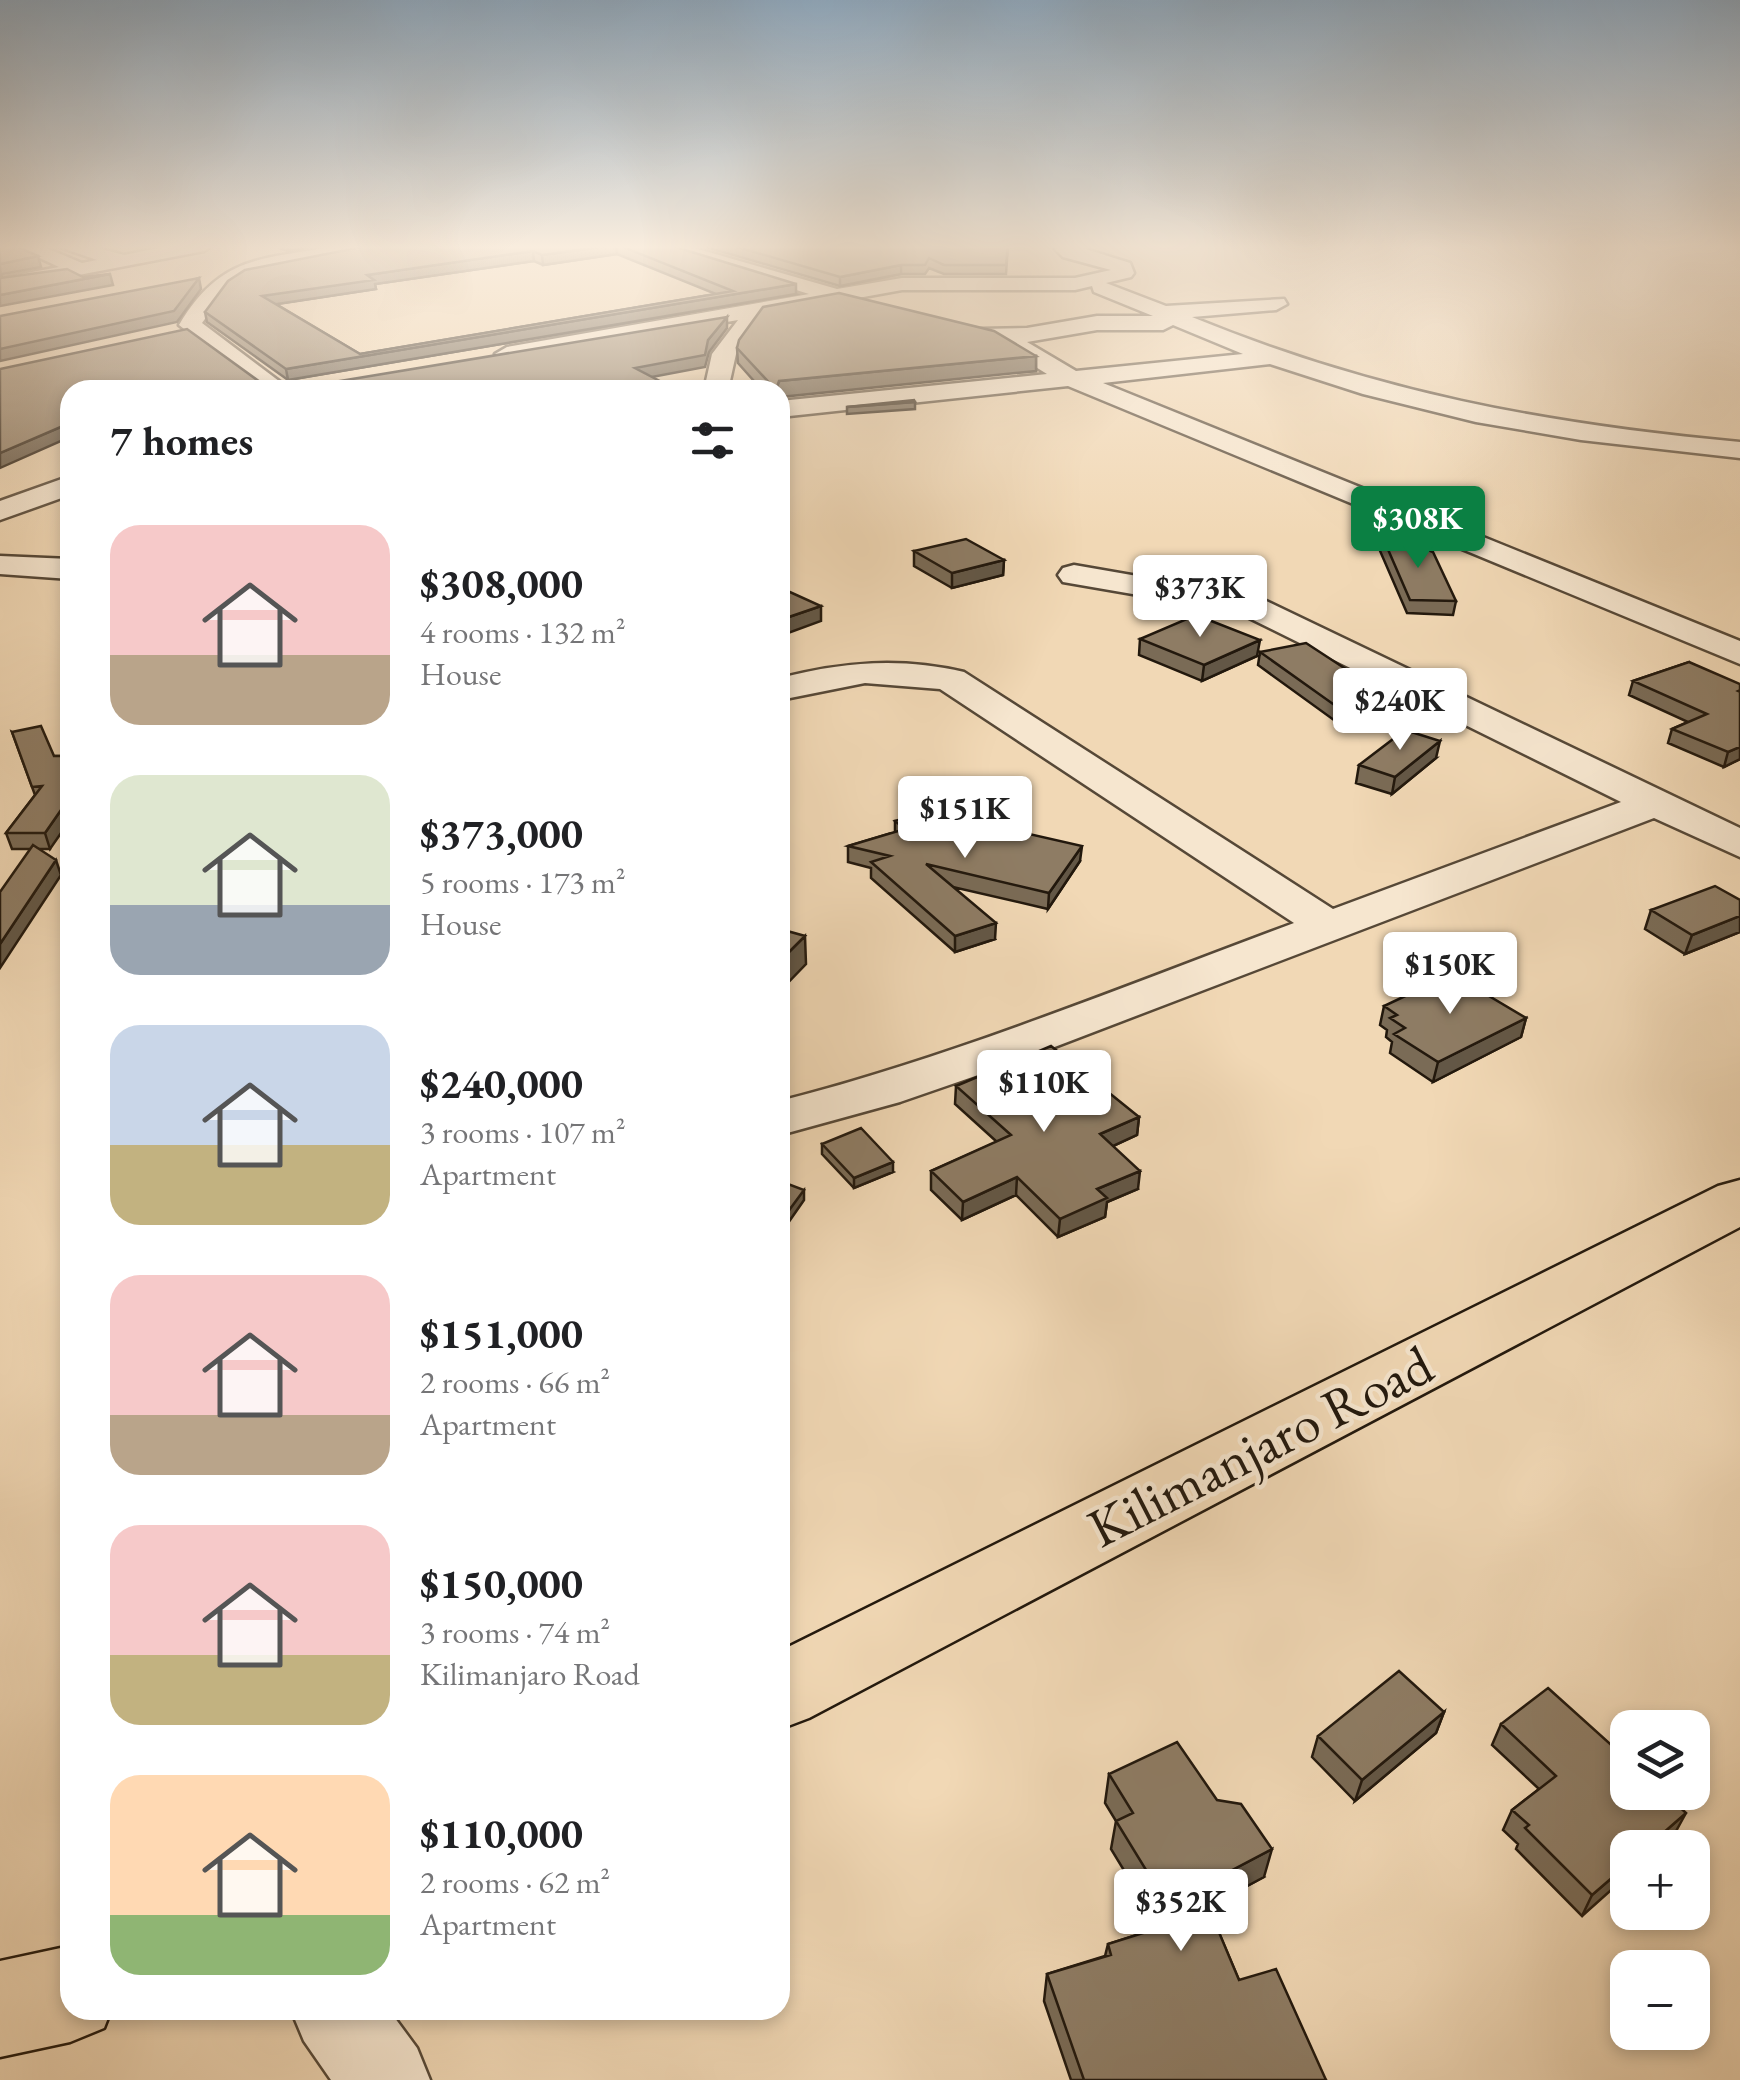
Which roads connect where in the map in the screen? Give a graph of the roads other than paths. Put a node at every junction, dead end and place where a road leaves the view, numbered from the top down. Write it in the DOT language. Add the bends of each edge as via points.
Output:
graph roads {
  1 [pos="201,342"];
  2 [pos="579,342"];
  3 [pos="733,342"];
  4 [pos="1012,342"];
  5 [pos="1233,342"];
  6 [pos="483,358"];
  7 [pos="1273,358"];
  8 [pos="263,380"];
  9 [pos="718,380"];
  10 [pos="1074,380"];
  11 [pos="790,408"];
  12 [pos="1740,450"];
  13 [pos="60,490"];
  14 [pos="0,511"];
  15 [pos="0,565"];
  16 [pos="60,568"];
  17 [pos="1074,576"];
  18 [pos="1740,653"];
  19 [pos="790,685"];
  20 [pos="1658,802"];
  21 [pos="1740,844"];
  22 [pos="1329,926"];
  23 [pos="790,1115"];
  24 [pos="1740,1201"];
  25 [pos="790,1687"];
  26 [pos="60,1996"];
  27 [pos="0,2009"];
  28 [pos="342,2020"];
  29 [pos="385,2080"];
  1 -- 8 [label="street"];
  2 -- 6 [label="street"];
  3 -- 9 [label="street"];
  4 -- 10 [label="street"];
  5 -- 7 [label="street"];
  7 -- 10 [label="street"];
  7 -- 12 [label="street" via="1378,391 1522,422"];
  10 -- 11 [label="street"];
  10 -- 18 [label="street"];
  13 -- 14 [label="street"];
  15 -- 16 [label="street"];
  17 -- 20 [label="street" via="1246,604"];
  19 -- 22 [label="street" via="851,670 902,670 951,680"];
  20 -- 21 [label="street"];
  20 -- 22 [label="street"];
  22 -- 23 [label="street" via="992,1053"];
  24 -- 25 [label="main road, Kilimanjaro Road"];
  26 -- 27 [label="main road"];
  28 -- 29 [label="street"];
}
